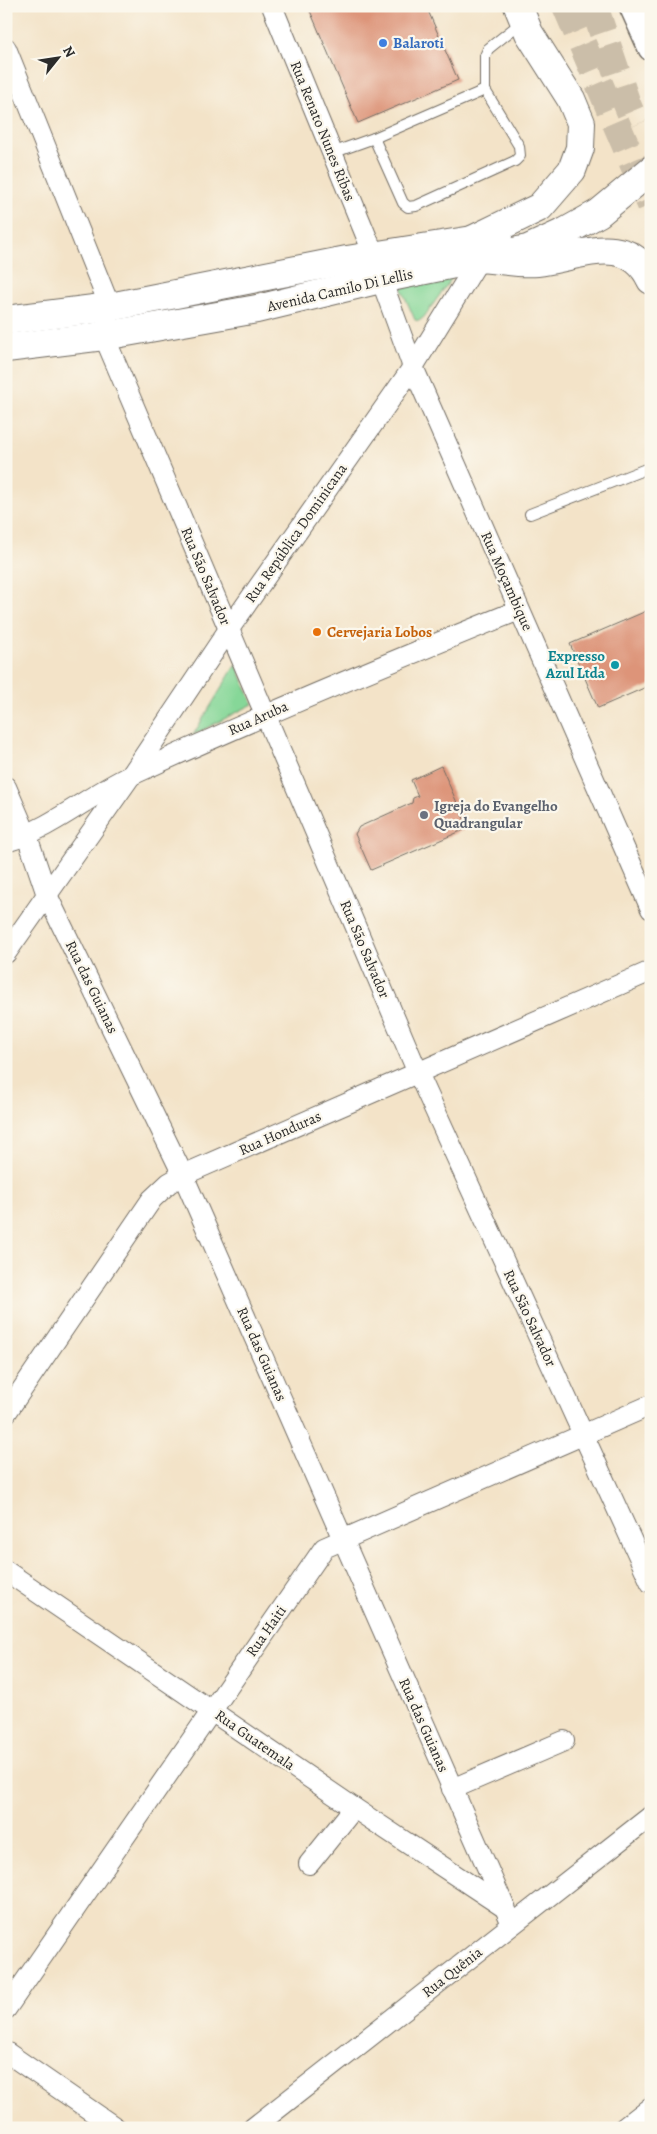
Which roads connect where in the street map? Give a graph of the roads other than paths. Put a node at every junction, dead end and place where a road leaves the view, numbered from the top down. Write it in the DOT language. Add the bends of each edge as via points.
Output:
graph roads {
  1 [pos="272,6"];
  2 [pos="632,6"];
  3 [pos="520,13"];
  4 [pos="6,48"];
  5 [pos="651,48"];
  6 [pos="485,90"];
  7 [pos="374,138"];
  8 [pos="332,153"];
  9 [pos="649,159"];
  10 [pos="477,249"];
  11 [pos="378,267"];
  12 [pos="651,280"];
  13 [pos="110,307"];
  14 [pos="6,320"];
  15 [pos="104,336"];
  16 [pos="6,348"];
  17 [pos="413,367"];
  18 [pos="651,468"];
  19 [pos="530,514"];
  20 [pos="519,610"];
  21 [pos="229,629"];
  22 [pos="265,714"];
  23 [pos="132,774"];
  24 [pos="6,787"];
  25 [pos="28,836"];
  26 [pos="6,842"];
  27 [pos="47,895"];
  28 [pos="651,909"];
  29 [pos="6,953"];
  30 [pos="651,971"];
  31 [pos="418,1072"];
  32 [pos="184,1175"];
  33 [pos="651,1405"];
  34 [pos="6,1413"];
  35 [pos="583,1434"];
  36 [pos="343,1538"];
  37 [pos="6,1570"];
  38 [pos="651,1583"];
  39 [pos="211,1710"];
  40 [pos="564,1741"];
  41 [pos="452,1789"];
  42 [pos="354,1808"];
  43 [pos="651,1816"];
  44 [pos="309,1864"];
  45 [pos="509,1916"];
  46 [pos="6,2009"];
  47 [pos="6,2052"];
  48 [pos="650,2109"];
  49 [pos="116,2128"];
  50 [pos="253,2128"];
  51 [pos="624,2128"];
  1 -- 8 [label="street, Rua Renato Nunes Ribas"];
  2 -- 5 [label="street"];
  3 -- 6 [label="lane" via="488,48"];
  3 -- 10 [label="main road" via="533,40 572,99 581,123 580,148 572,170 540,207"];
  4 -- 13 [label="street"];
  6 -- 7 [label="lane"];
  6 -- 7 [label="lane" via="519,146 520,156 515,162 416,206 408,207 403,203"];
  7 -- 8 [label="lane"];
  8 -- 11 [label="street, Rua Renato Nunes Ribas"];
  9 -- 10 [label="main road, Avenida Camilo Di Lellis" via="604,190 559,215"];
  10 -- 11 [label="main road, Avenida Camilo Di Lellis"];
  10 -- 12 [label="main road" via="536,262 586,252 621,252 637,260"];
  10 -- 17 [label="street, Rua República Dominicana"];
  11 -- 13 [label="main road, Avenida Camilo Di Lellis"];
  11 -- 15 [label="main road, Avenida Camilo Di Lellis" via="257,309"];
  11 -- 17 [label="street, Rua Moçambique"];
  13 -- 14 [label="main road, Avenida Camilo Di Lellis"];
  13 -- 15 [label="street"];
  15 -- 16 [label="main road, Avenida Camilo Di Lellis"];
  15 -- 21 [label="street, Rua São Salvador"];
  17 -- 20 [label="street, Rua Moçambique"];
  17 -- 21 [label="street, Rua República Dominicana"];
  18 -- 19 [label="lane"];
  20 -- 22 [label="street, Rua Aruba"];
  20 -- 28 [label="street, Rua Moçambique"];
  21 -- 22 [label="street, Rua São Salvador"];
  21 -- 23 [label="street, Rua República Dominicana"];
  22 -- 23 [label="street, Rua Aruba"];
  22 -- 31 [label="street, Rua São Salvador"];
  23 -- 25 [label="street, Rua Aruba"];
  23 -- 27 [label="street, Rua República Dominicana"];
  24 -- 25 [label="street, Rua das Guianas"];
  25 -- 26 [label="street, Rua Aruba"];
  25 -- 27 [label="street, Rua das Guianas"];
  27 -- 29 [label="street, Rua República Dominicana"];
  27 -- 32 [label="street, Rua das Guianas"];
  30 -- 31 [label="street, Rua Honduras"];
  31 -- 32 [label="street, Rua Honduras"];
  31 -- 35 [label="street, Rua São Salvador"];
  32 -- 34 [label="street, Rua Honduras" via="169,1183 152,1199"];
  32 -- 36 [label="street, Rua das Guianas"];
  33 -- 35 [label="street, Rua Haiti"];
  35 -- 36 [label="street, Rua Haiti"];
  35 -- 38 [label="street, Rua São Salvador"];
  36 -- 39 [label="street, Rua Haiti" via="324,1548"];
  36 -- 41 [label="street, Rua das Guianas"];
  37 -- 39 [label="street, Rua Guatemala"];
  39 -- 42 [label="street, Rua Guatemala"];
  39 -- 46 [label="street, Rua Haiti"];
  40 -- 41 [label="street"];
  41 -- 45 [label="street, Rua das Guianas"];
  42 -- 44 [label="street"];
  42 -- 45 [label="street, Rua Guatemala"];
  43 -- 45 [label="street, Rua Quênia"];
  45 -- 50 [label="street, Rua Quênia"];
  47 -- 49 [label="street"];
  48 -- 51 [label="street"];
}
